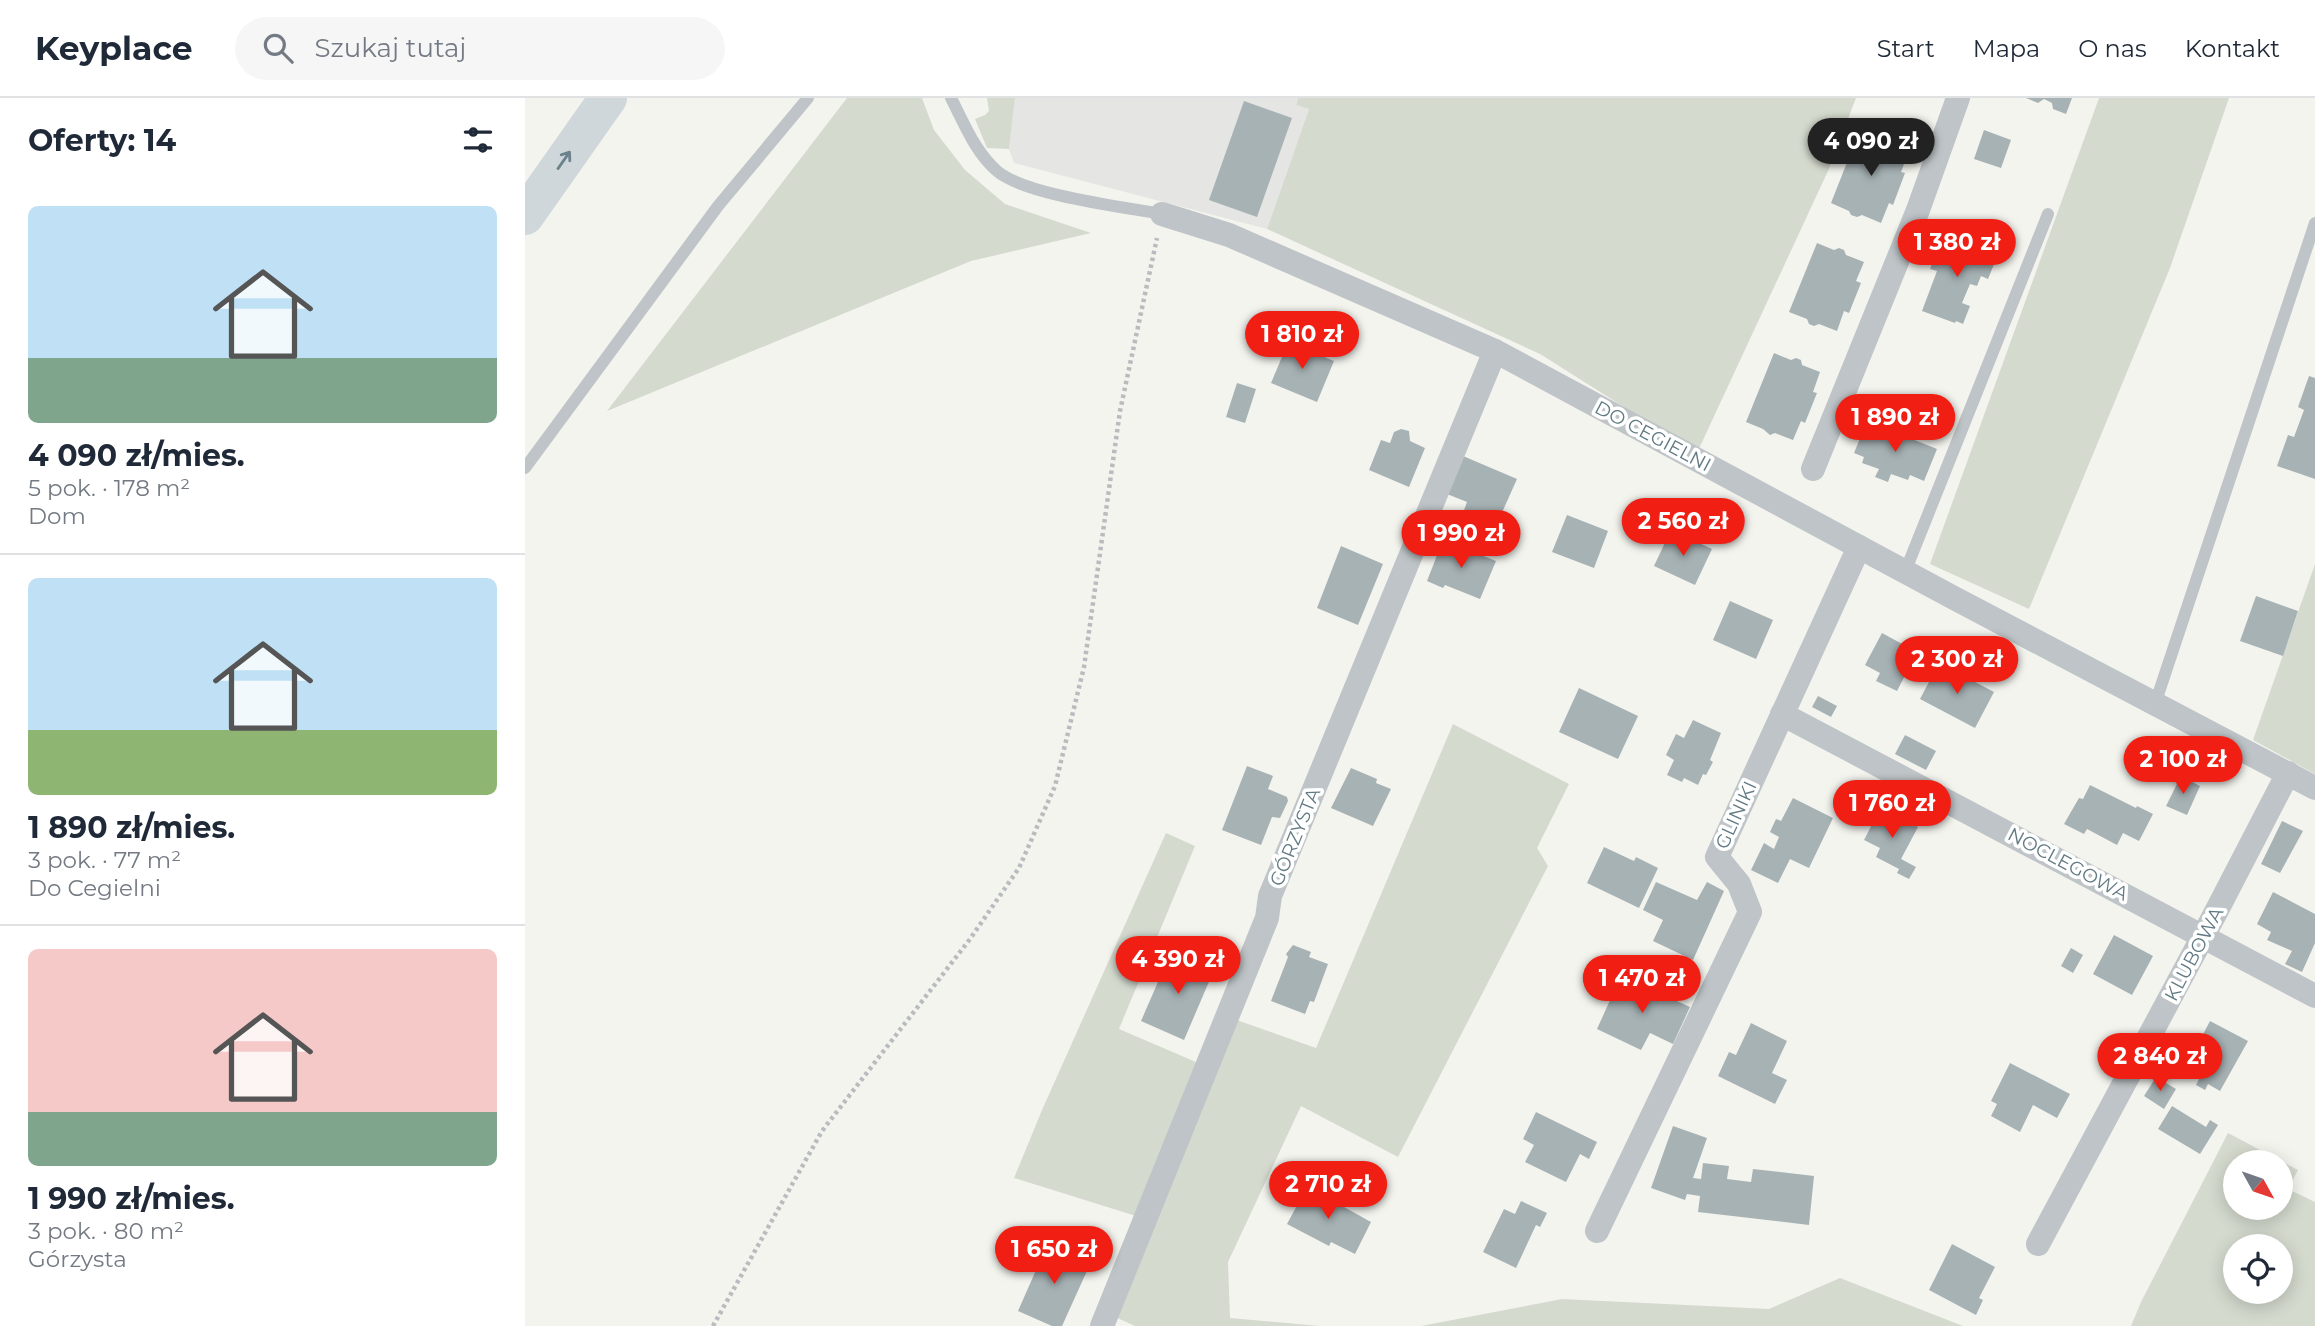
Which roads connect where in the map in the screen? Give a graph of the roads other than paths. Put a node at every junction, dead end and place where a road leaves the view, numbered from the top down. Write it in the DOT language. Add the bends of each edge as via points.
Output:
graph roads {
  1 [pos="608,98"];
  2 [pos="808,98"];
  3 [pos="951,98"];
  4 [pos="1958,98"];
  5 [pos="1163,214"];
  6 [pos="2048,214"];
  7 [pos="525,216"];
  8 [pos="2315,223"];
  9 [pos="1495,351"];
  10 [pos="525,468"];
  11 [pos="1813,469"];
  12 [pos="1859,547"];
  13 [pos="1905,572"];
  14 [pos="2155,704"];
  15 [pos="1783,714"];
  16 [pos="2288,773"];
  17 [pos="2315,788"];
  18 [pos="2204,936"];
  19 [pos="2315,996"];
  20 [pos="1597,1231"];
  21 [pos="2038,1244"];
  22 [pos="1102,1326"];
  7 -- 1 [label="highway, one-way"];
  2 -- 10 [label="lane" via="718,206"];
  3 -- 5 [label="lane" via="981,153 1005,177 1071,197"];
  4 -- 11 [label="street" via="1918,210"];
  5 -- 9 [label="street, DO CEGIELNI" via="1229,235"];
  6 -- 13 [label="lane"];
  8 -- 14 [label="lane"];
  9 -- 12 [label="street, DO CEGIELNI"];
  9 -- 22 [label="street, GÓRZYSTA" via="1276,883 1267,918"];
  12 -- 13 [label="street, DO CEGIELNI"];
  12 -- 15 [label="street, GLINIKI"];
  13 -- 14 [label="street, DO CEGIELNI"];
  14 -- 16 [label="street, DO CEGIELNI"];
  15 -- 18 [label="street, NOCLEGOWA"];
  15 -- 20 [label="street, GLINIKI" via="1717,857 1739,884 1750,912"];
  16 -- 17 [label="street, DO CEGIELNI"];
  16 -- 18 [label="street, KLUBOWA"];
  18 -- 19 [label="street, NOCLEGOWA"];
  18 -- 21 [label="street, KLUBOWA"];
}
